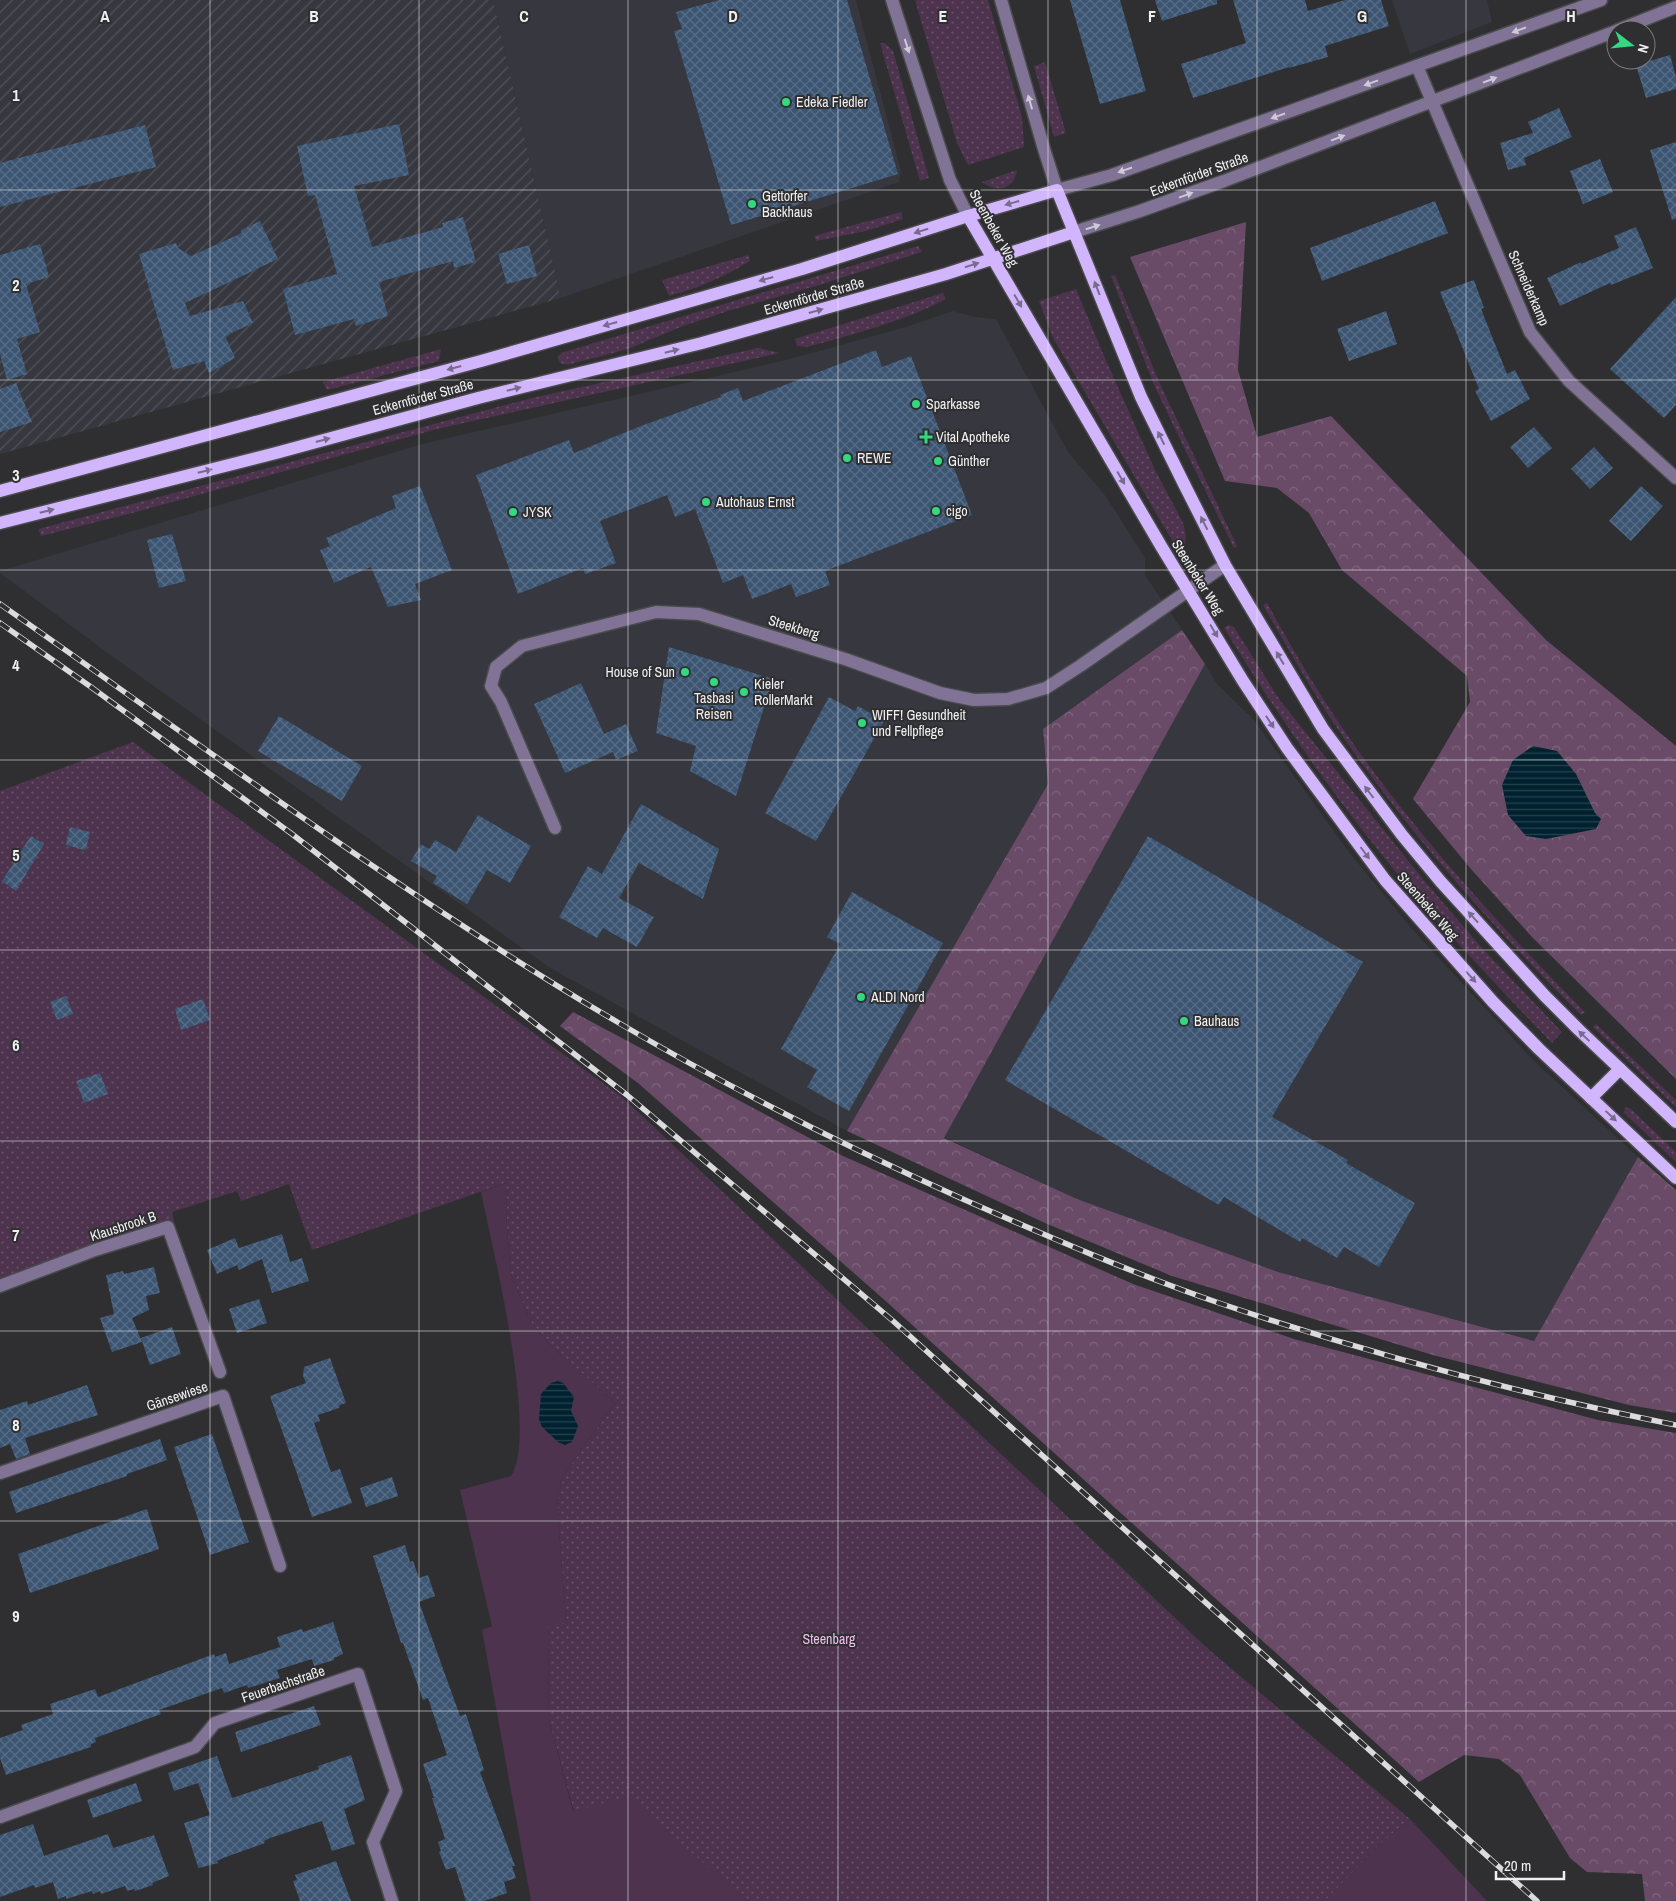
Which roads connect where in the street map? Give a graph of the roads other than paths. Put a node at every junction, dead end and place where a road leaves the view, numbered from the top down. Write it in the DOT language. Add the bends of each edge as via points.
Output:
graph roads {
  1 [pos="892,0"];
  2 [pos="1001,0"];
  3 [pos="1601,0"];
  4 [pos="1676,7"];
  5 [pos="1643,20"];
  6 [pos="1606,34"];
  7 [pos="1417,66"];
  8 [pos="1432,102"];
  9 [pos="1057,190"];
  10 [pos="968,216"];
  11 [pos="1074,232"];
  12 [pos="993,259"];
  13 [pos="1676,478"];
  14 [pos="0,490"];
  15 [pos="0,522"];
  16 [pos="1224,565"];
  17 [pos="1188,590"];
  18 [pos="555,828"];
  19 [pos="1620,1069"];
  20 [pos="1591,1098"];
  21 [pos="1676,1122"];
  22 [pos="1676,1178"];
  23 [pos="0,1286"];
  24 [pos="220,1372"];
  25 [pos="0,1473"];
  26 [pos="280,1566"];
  27 [pos="0,1816"];
  28 [pos="392,1901"];
  1 -- 10 [label="street, Steenbeker Weg, one-way" via="950,180"];
  9 -- 2 [label="street, Steenbeker Weg, one-way"];
  3 -- 7 [label="street, Eckernförder Straße, one-way"];
  4 -- 5 [label="street, Eckernförder Straße"];
  8 -- 6 [label="street, Eckernförder Straße, one-way"];
  7 -- 8 [label="street, Schneiderkamp"];
  7 -- 9 [label="street, Eckernförder Straße, one-way" via="1112,175"];
  11 -- 8 [label="street, Eckernförder Straße, one-way" via="1224,181"];
  8 -- 13 [label="street, Schneiderkamp" via="1530,332 1569,381"];
  9 -- 10 [label="main road, Eckernförder Straße, one-way"];
  9 -- 11 [label="main road, Steenbeker Weg"];
  10 -- 12 [label="main road, Steenbeker Weg"];
  10 -- 14 [label="main road, Eckernförder Straße, one-way" via="802,269 481,361"];
  11 -- 12 [label="main road, Eckernförder Straße"];
  16 -- 11 [label="main road, Steenbeker Weg, one-way" via="1141,397"];
  15 -- 12 [label="main road, Eckernförder Straße, one-way" via="276,453 478,398 702,344"];
  12 -- 17 [label="main road, Steenbeker Weg, one-way"];
  16 -- 17 [label="street, Steekberg"];
  19 -- 16 [label="main road, Steenbeker Weg, one-way" via="1545,996 1402,835 1323,729"];
  17 -- 18 [label="street, Steekberg" via="1046,688 1008,699 974,700 940,693 845,659 699,614 656,612 522,646 496,667 491,686 501,702"];
  17 -- 20 [label="main road, Steenbeker Weg, one-way" via="1287,748 1385,880 1493,1002"];
  19 -- 20 [label="main road"];
  19 -- 21 [label="main road, Steenbeker Weg"];
  20 -- 22 [label="main road, Steenbeker Weg, one-way"];
  23 -- 24 [label="street, Klausbrook B" via="168,1227"];
  25 -- 26 [label="street, Gänsewiese" via="223,1396"];
  27 -- 28 [label="street, Feuerbachstraße" via="195,1747 215,1723 358,1674 396,1790 373,1842"];
}
